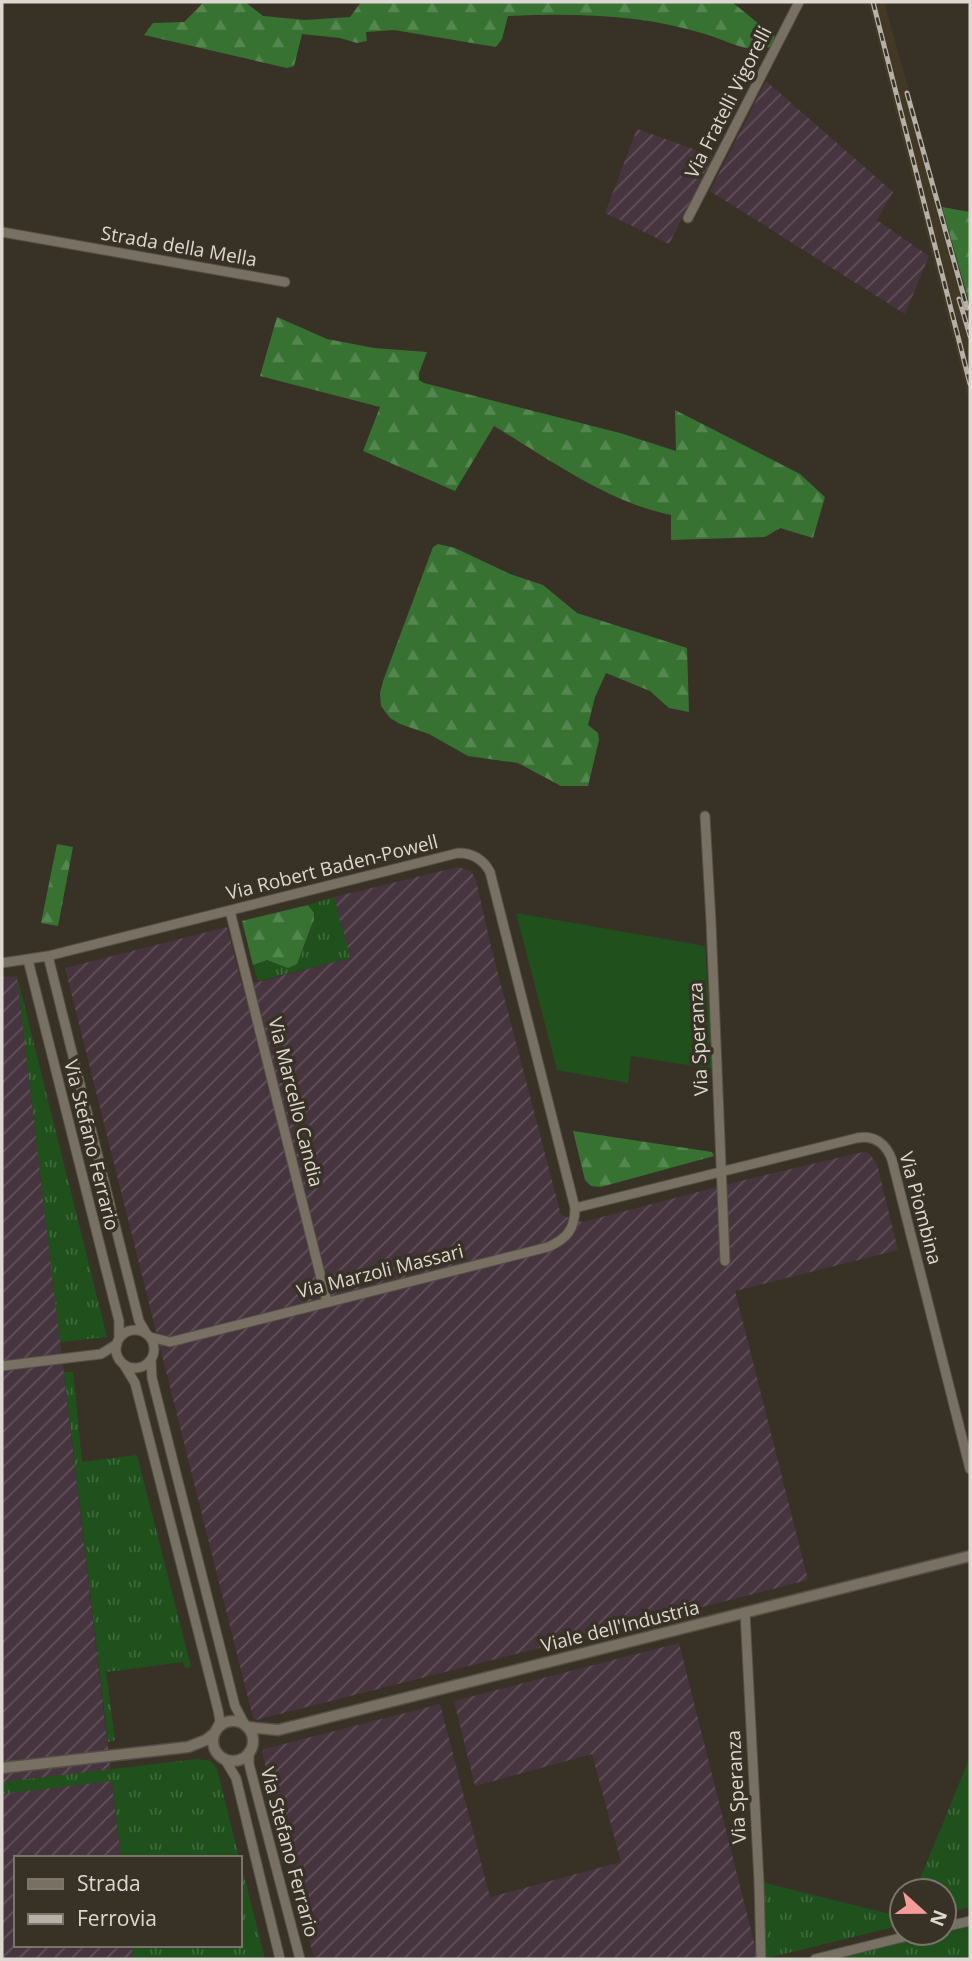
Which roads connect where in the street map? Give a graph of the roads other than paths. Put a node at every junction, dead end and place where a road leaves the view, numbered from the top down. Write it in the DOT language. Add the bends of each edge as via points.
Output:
graph roads {
  1 [pos="799,2"];
  2 [pos="688,218"];
  3 [pos="2,232"];
  4 [pos="285,282"];
  5 [pos="705,816"];
  6 [pos="230,911"];
  7 [pos="48,956"];
  8 [pos="28,960"];
  9 [pos="2,963"];
  10 [pos="722,1172"];
  11 [pos="575,1209"];
  12 [pos="725,1261"];
  13 [pos="327,1302"];
  14 [pos="148,1335"];
  15 [pos="118,1341"];
  16 [pos="170,1342"];
  17 [pos="101,1354"];
  18 [pos="152,1358"];
  19 [pos="122,1363"];
  20 [pos="2,1366"];
  21 [pos="970,1469"];
  22 [pos="970,1556"];
  23 [pos="745,1612"];
  24 [pos="246,1726"];
  25 [pos="278,1730"];
  26 [pos="216,1732"];
  27 [pos="188,1746"];
  28 [pos="250,1750"];
  29 [pos="221,1756"];
  30 [pos="2,1768"];
  31 [pos="888,1941"];
  32 [pos="280,1959"];
  33 [pos="300,1959"];
  34 [pos="761,1959"];
  35 [pos="815,1959"];
  1 -- 2 [label="street, Via Fratelli Vigorelli"];
  3 -- 4 [label="street, Strada della Mella"];
  5 -- 10 [label="street, Via Speranza"];
  6 -- 7 [label="street, Via Robert Baden-Powell"];
  6 -- 11 [label="street, Via Robert Baden-Powell" via="458,853 483,861 493,883"];
  6 -- 13 [label="street, Via Marcello Candia"];
  7 -- 8 [label="street, Via Robert Baden-Powell"];
  7 -- 14 [label="street, Via Stefano Ferrario" via="139,1321"];
  8 -- 9 [label="street, Via Robert Baden-Powell"];
  8 -- 15 [label="street, Via Stefano Ferrario" via="119,1321"];
  10 -- 11 [label="street, Via Piombina"];
  10 -- 12 [label="street, Via Speranza"];
  10 -- 21 [label="street, Via Piombina" via="860,1137 886,1147"];
  11 -- 13 [label="street, Via Marzoli Massari" via="571,1231 548,1247"];
  13 -- 16 [label="street, Via Marzoli Massari"];
  14 -- 15 [label="street" via="128,1331"];
  14 -- 16 [label="street, Via Marzoli Massari"];
  14 -- 18 [label="street" via="154,1348"];
  15 -- 17 [label="street"];
  15 -- 19 [label="street" via="116,1350"];
  16 -- 18 [label="street, Via Marzoli Massari"];
  17 -- 19 [label="street"];
  17 -- 20 [label="street"];
  18 -- 19 [label="street" via="141,1367"];
  18 -- 24 [label="street" via="152,1378 235,1706"];
  19 -- 26 [label="street" via="135,1383 218,1710"];
  22 -- 23 [label="street, Viale dell'Industria"];
  23 -- 25 [label="street, Viale dell'Industria"];
  23 -- 34 [label="street, Via Speranza"];
  24 -- 25 [label="street"];
  24 -- 26 [label="street" via="232,1721"];
  24 -- 28 [label="street" via="253,1737"];
  25 -- 28 [label="street"];
  26 -- 27 [label="street"];
  26 -- 29 [label="street" via="214,1743"];
  27 -- 29 [label="street"];
  27 -- 30 [label="street"];
  28 -- 29 [label="street" via="240,1759"];
  28 -- 33 [label="street, Via Stefano Ferrario" via="249,1764"];
  29 -- 32 [label="street, Via Stefano Ferrario" via="234,1774"];
  31 -- 35 [label="street"];
}
